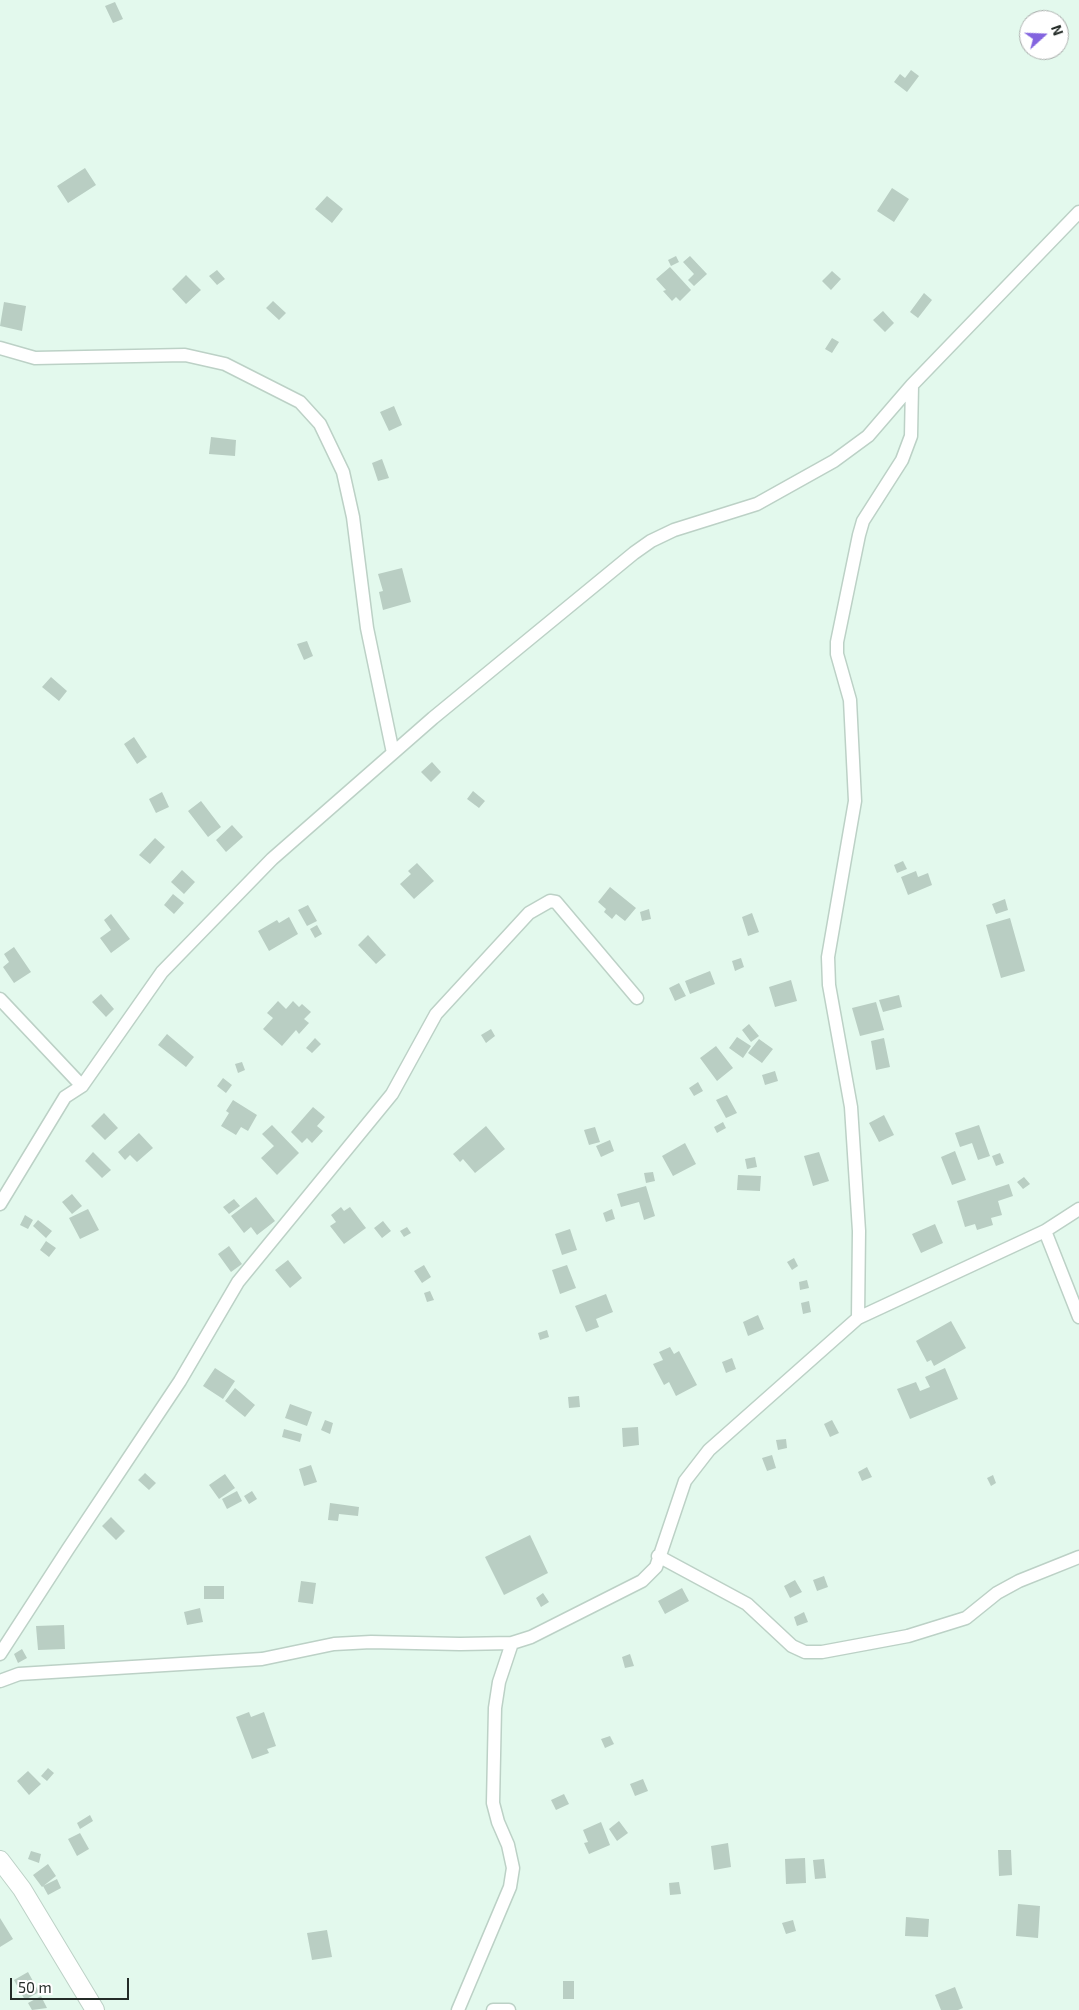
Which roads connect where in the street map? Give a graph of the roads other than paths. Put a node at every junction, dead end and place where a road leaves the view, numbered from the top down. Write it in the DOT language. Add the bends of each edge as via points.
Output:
graph roads {
  1 [pos="1079,212"];
  2 [pos="0,348"];
  3 [pos="912,385"];
  4 [pos="393,753"];
  5 [pos="637,998"];
  6 [pos="0,999"];
  7 [pos="82,1086"];
  8 [pos="0,1204"];
  9 [pos="1079,1208"];
  10 [pos="1045,1231"];
  11 [pos="1079,1317"];
  12 [pos="858,1318"];
  13 [pos="658,1556"];
  14 [pos="1079,1557"];
  15 [pos="512,1644"];
  16 [pos="0,1654"];
  17 [pos="0,1681"];
  18 [pos="0,1860"];
  19 [pos="95,2010"];
  20 [pos="458,2010"];
  21 [pos="493,2010"];
  22 [pos="509,2010"];
  1 -- 3 [label="street"];
  2 -- 4 [label="street" via="35,358 185,355 226,364 300,402 320,424 343,472 353,517 367,628"];
  3 -- 4 [label="street" via="868,436 834,461 757,504 674,530 634,553"];
  3 -- 12 [label="street" via="910,436 902,460 858,534 836,654 850,700 854,801 828,957 829,985 851,1107 859,1231"];
  4 -- 7 [label="street" via="272,859 162,972"];
  5 -- 16 [label="street" via="556,902 550,901 529,913 436,1014 392,1094 238,1282 180,1381"];
  6 -- 7 [label="street"];
  7 -- 8 [label="street" via="65,1098"];
  9 -- 10 [label="street"];
  10 -- 11 [label="street"];
  10 -- 12 [label="street"];
  12 -- 13 [label="street" via="709,1450 684,1481"];
  13 -- 14 [label="street" via="746,1604 792,1646 805,1652 822,1652 908,1636 966,1618 997,1593"];
  13 -- 15 [label="street" via="656,1567 642,1581"];
  15 -- 17 [label="street" via="334,1644 262,1659 19,1674"];
  15 -- 20 [label="street" via="499,1682 495,1708 493,1802 508,1845 512,1868 510,1887"];
  18 -- 19 [label="street" via="22,1889"];
  21 -- 22 [label="street"];
}
